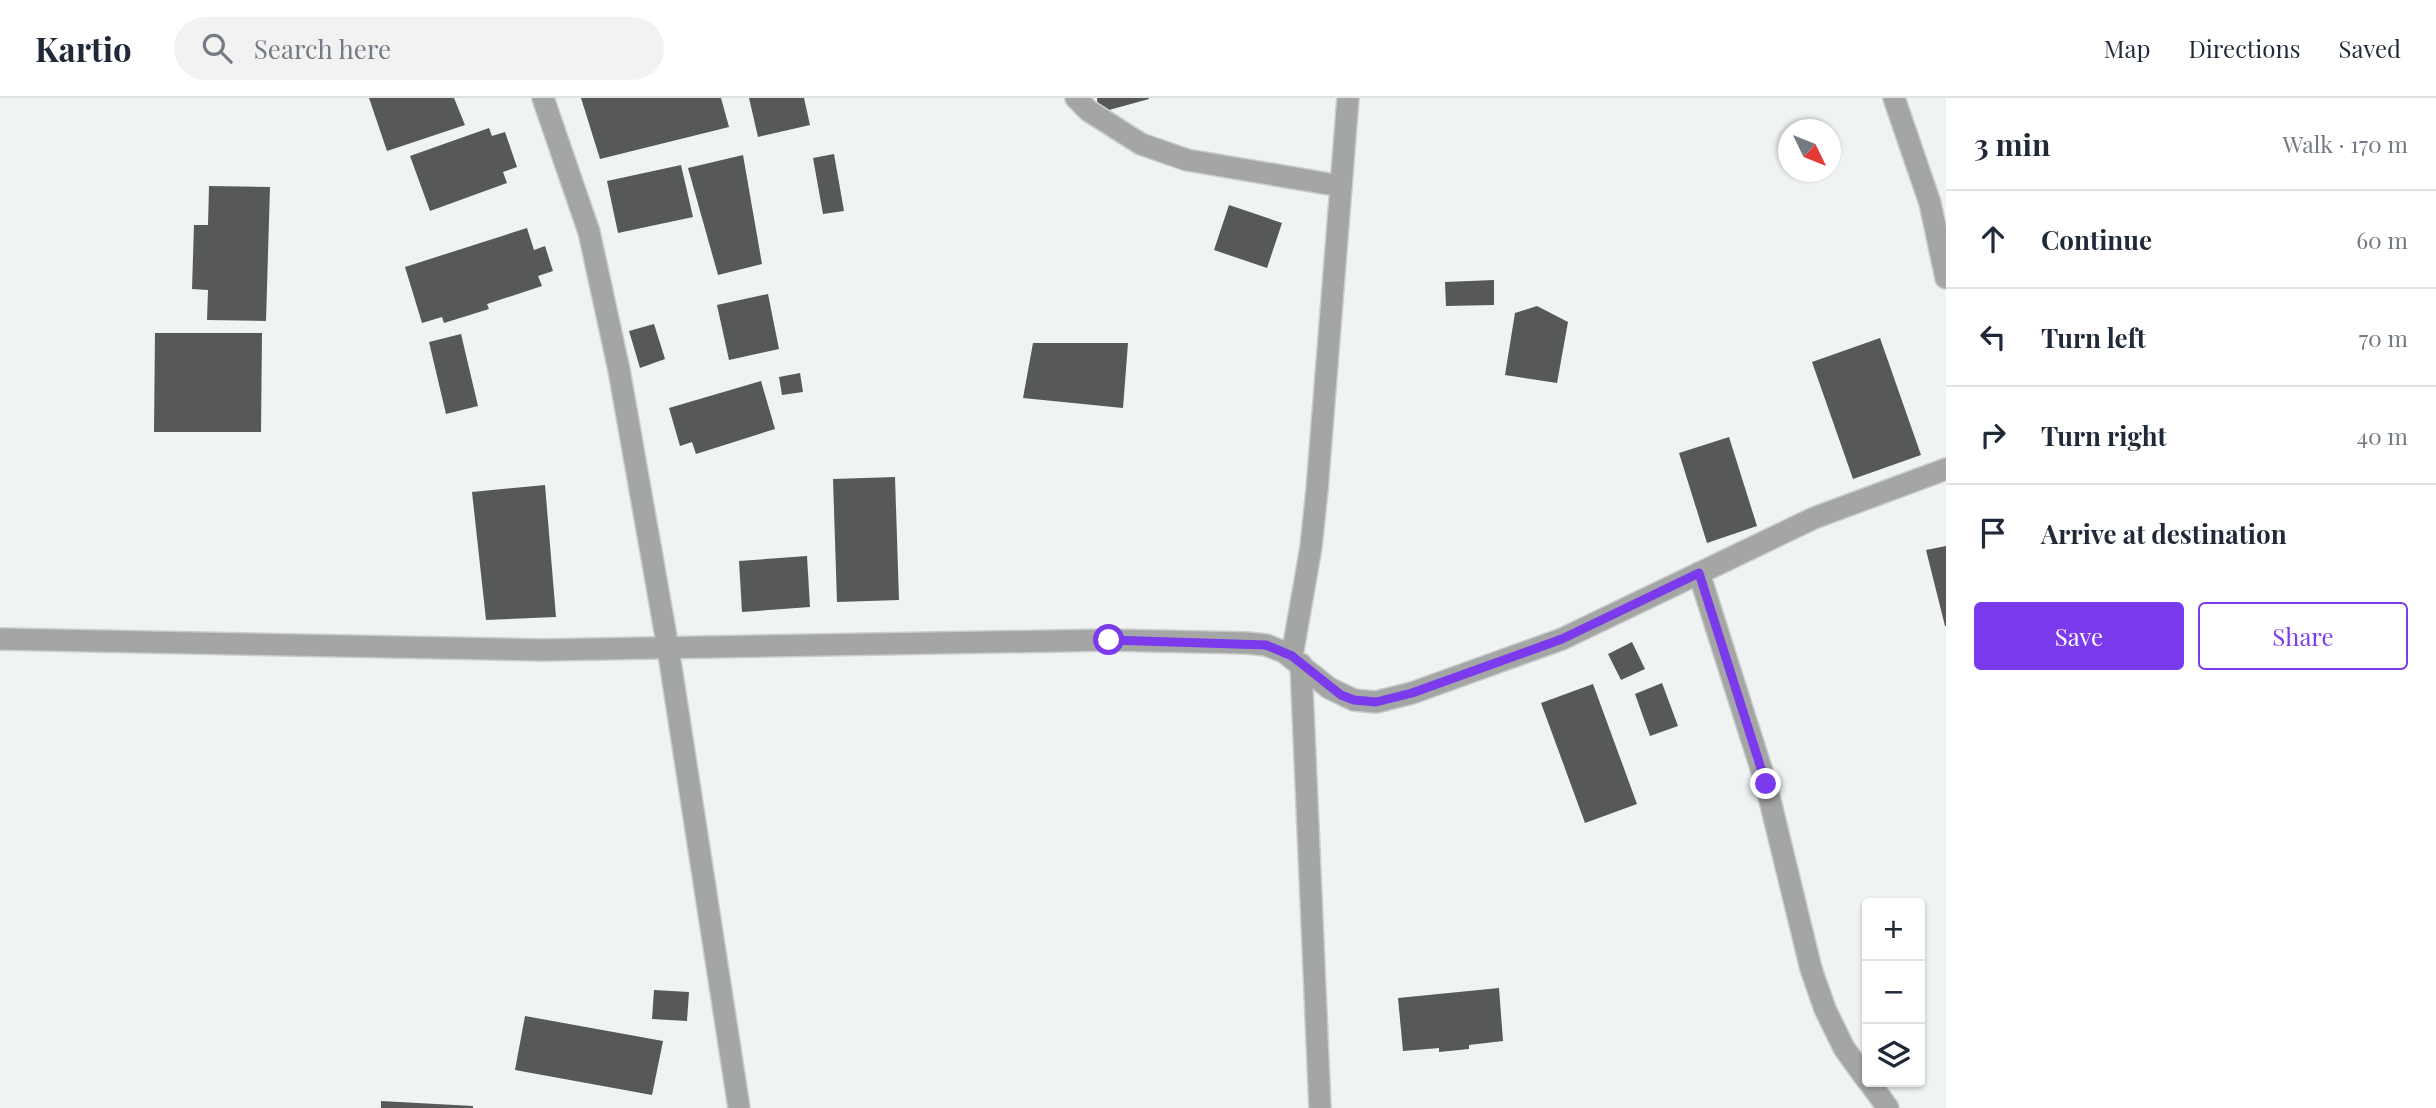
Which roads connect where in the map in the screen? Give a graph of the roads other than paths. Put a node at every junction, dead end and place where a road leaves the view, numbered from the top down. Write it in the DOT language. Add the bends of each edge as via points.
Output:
graph roads {
  1 [pos="543,98"];
  2 [pos="1076,98"];
  3 [pos="1348,98"];
  4 [pos="1894,98"];
  5 [pos="1341,186"];
  6 [pos="1946,278"];
  7 [pos="1946,469"];
  8 [pos="1699,573"];
  9 [pos="0,639"];
  10 [pos="668,648"];
  11 [pos="1297,660"];
  12 [pos="1862,1073"];
  13 [pos="1872,1087"];
  14 [pos="739,1108"];
  15 [pos="1320,1108"];
  16 [pos="1888,1108"];
  1 -- 10 [label="street" via="589,232 619,370"];
  2 -- 5 [label="street" via="1141,144 1187,160"];
  3 -- 5 [label="street"];
  4 -- 6 [label="street" via="1930,202"];
  5 -- 11 [label="street" via="1317,490"];
  7 -- 8 [label="street" via="1814,518"];
  8 -- 11 [label="street" via="1562,639 1388,699 1365,701 1341,695"];
  8 -- 12 [label="street" via="1766,784 1811,970 1844,1048"];
  9 -- 10 [label="street" via="529,650"];
  10 -- 11 [label="street" via="1109,640 1266,645"];
  10 -- 14 [label="street"];
  11 -- 15 [label="street"];
  13 -- 16 [label="street"];
}
